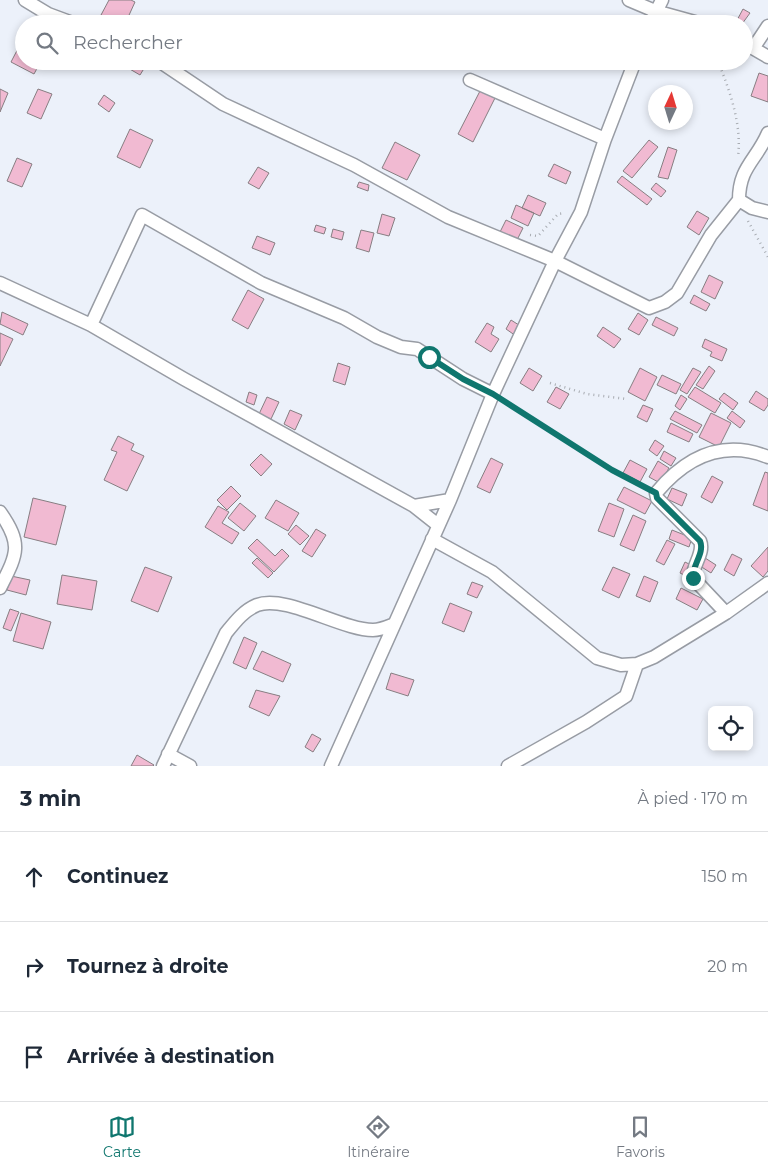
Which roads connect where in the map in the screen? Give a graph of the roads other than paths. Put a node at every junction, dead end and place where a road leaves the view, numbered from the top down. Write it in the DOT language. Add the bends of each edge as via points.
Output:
graph roads {
  1 [pos="25,0"];
  2 [pos="629,0"];
  3 [pos="662,0"];
  4 [pos="655,12"];
  5 [pos="51,15"];
  6 [pos="654,15"];
  7 [pos="667,15"];
  8 [pos="768,26"];
  9 [pos="753,41"];
  10 [pos="753,48"];
  11 [pos="768,57"];
  12 [pos="172,70"];
  13 [pos="631,70"];
  14 [pos="470,80"];
  15 [pos="768,133"];
  16 [pos="605,138"];
  17 [pos="735,204"];
  18 [pos="768,212"];
  19 [pos="555,261"];
  20 [pos="0,283"];
  21 [pos="91,326"];
  22 [pos="493,394"];
  23 [pos="768,457"];
  24 [pos="450,500"];
  25 [pos="414,506"];
  26 [pos="0,512"];
  27 [pos="438,525"];
  28 [pos="432,540"];
  29 [pos="768,584"];
  30 [pos="0,588"];
  31 [pos="726,613"];
  32 [pos="392,625"];
  33 [pos="637,664"];
  34 [pos="165,760"];
  35 [pos="190,766"];
  36 [pos="331,766"];
  37 [pos="508,766"];
  1 -- 5 [label="street"];
  2 -- 4 [label="street"];
  3 -- 4 [label="street"];
  4 -- 6 [label="street"];
  4 -- 7 [label="street"];
  8 -- 9 [label="street"];
  10 -- 11 [label="street"];
  12 -- 19 [label="street" via="223,104 354,166 448,217"];
  13 -- 16 [label="street"];
  14 -- 16 [label="street"];
  15 -- 17 [label="street" via="762,148 744,171"];
  16 -- 19 [label="street" via="581,212"];
  17 -- 18 [label="street"];
  17 -- 19 [label="street" via="711,235 677,293 649,308"];
  19 -- 22 [label="street"];
  20 -- 21 [label="street"];
  21 -- 22 [label="street" via="142,215 261,283 344,318 377,337 401,347 417,349"];
  21 -- 25 [label="street"];
  22 -- 24 [label="street"];
  23 -- 31 [label="street" via="738,449 721,451 681,467 656,493 657,498 700,541 702,549 693,578"];
  24 -- 25 [label="street"];
  24 -- 27 [label="street"];
  25 -- 27 [label="street"];
  26 -- 30 [label="street" via="16,541 13,562"];
  27 -- 28 [label="street"];
  28 -- 32 [label="street"];
  28 -- 33 [label="street" via="492,572 597,658 621,665"];
  29 -- 31 [label="street"];
  31 -- 33 [label="street"];
  32 -- 34 [label="street" via="374,630 268,603 240,615 226,633"];
  32 -- 36 [label="street"];
  33 -- 37 [label="street" via="626,696"];
  34 -- 35 [label="street"];
}
